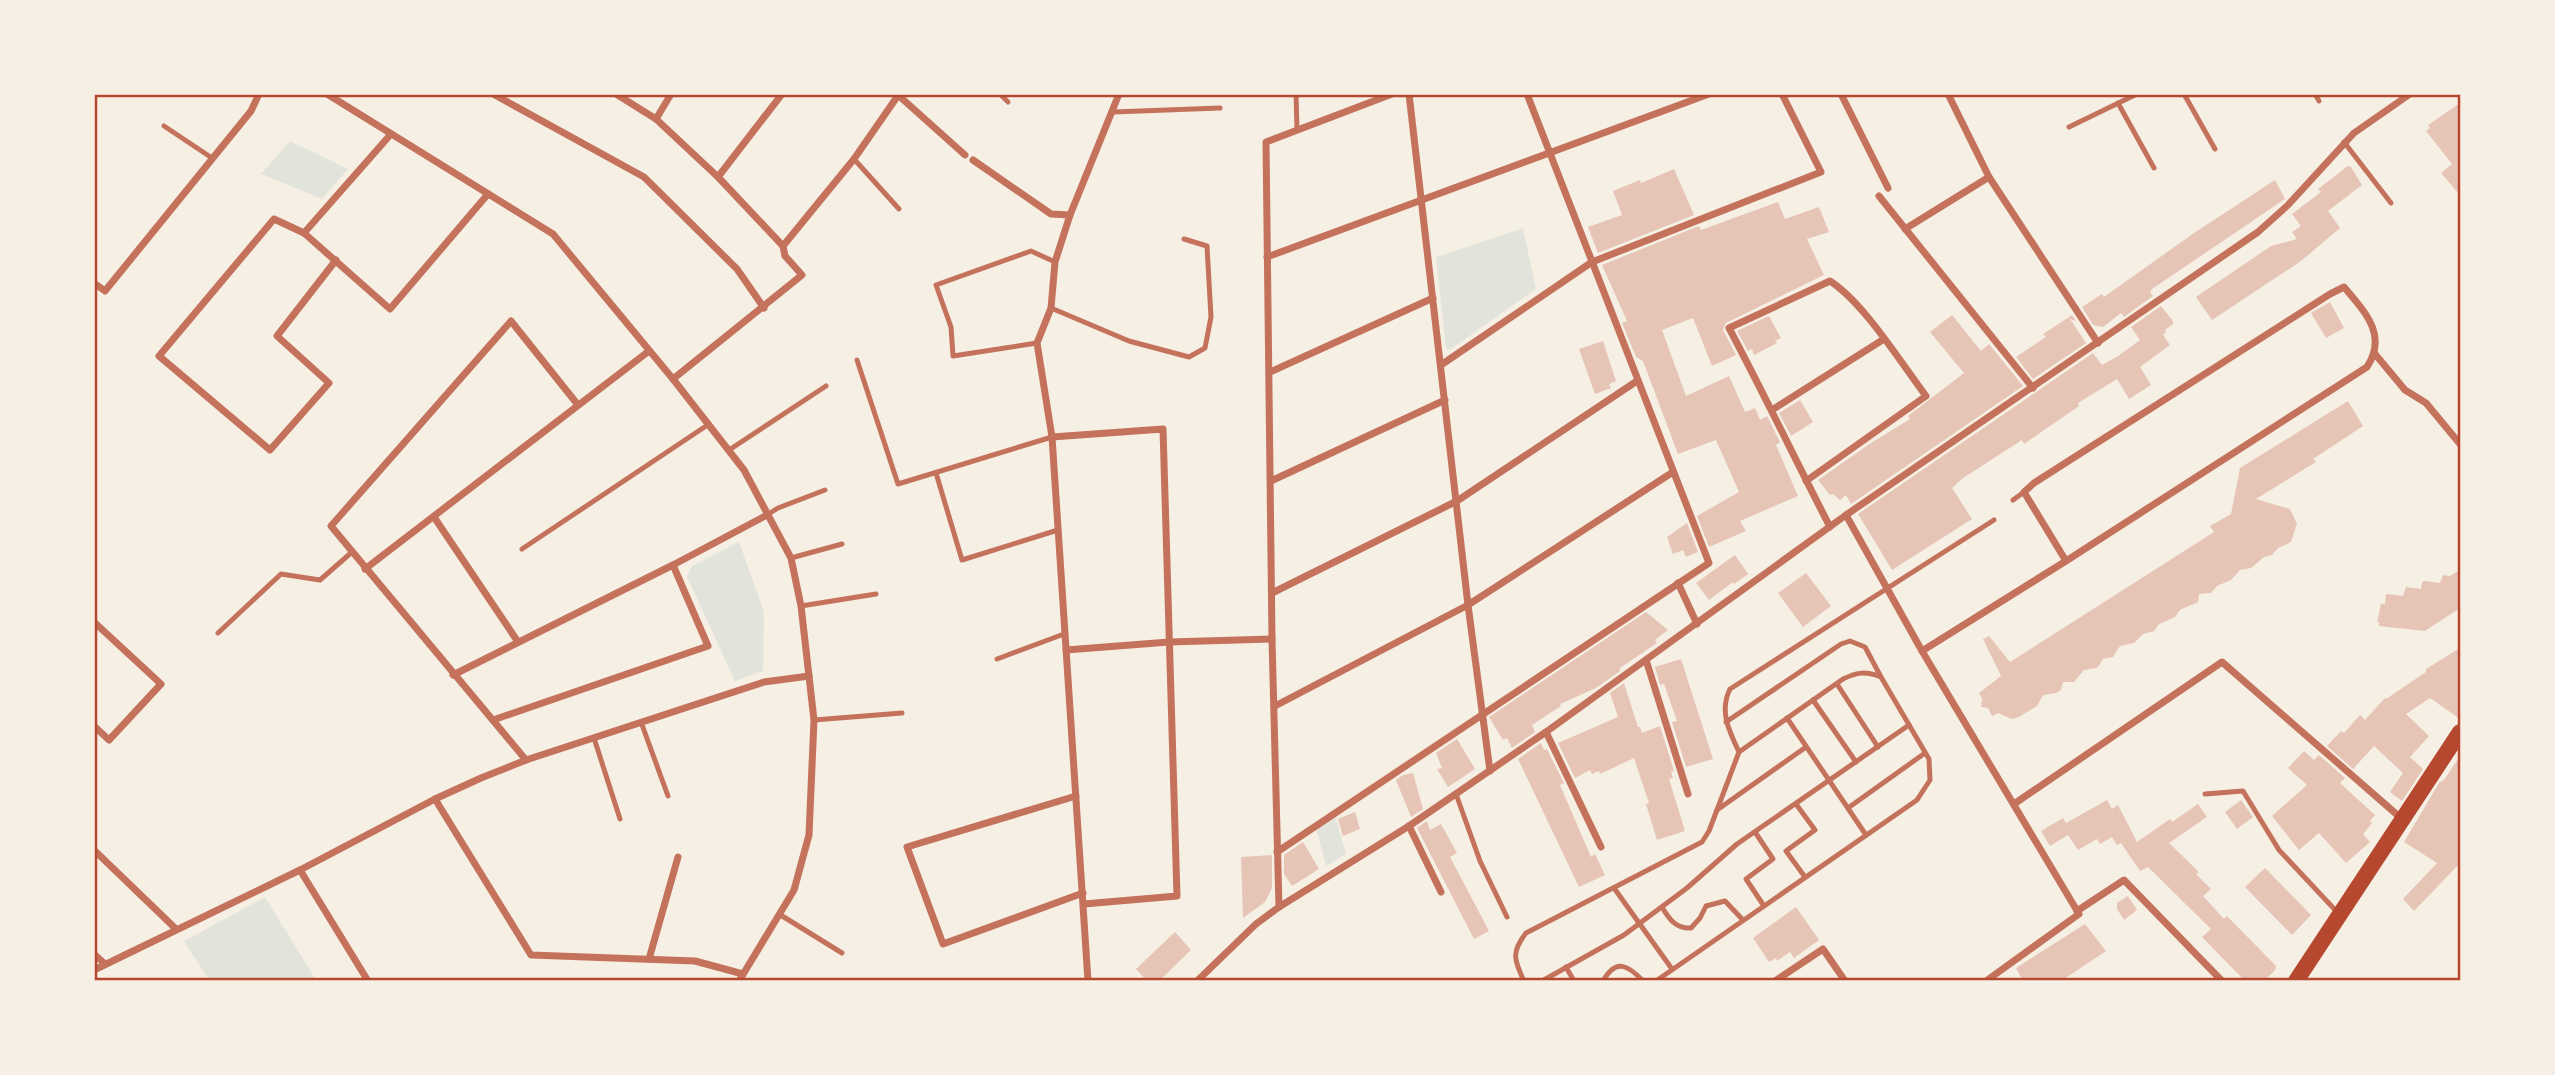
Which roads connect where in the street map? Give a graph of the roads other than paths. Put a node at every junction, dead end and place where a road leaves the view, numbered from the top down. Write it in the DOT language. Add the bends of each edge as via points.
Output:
graph roads {
  1 [pos="259,94"];
  2 [pos="327,94"];
  3 [pos="493,94"];
  4 [pos="616,94"];
  5 [pos="671,94"];
  6 [pos="782,94"];
  7 [pos="1000,94"];
  8 [pos="1119,94"];
  9 [pos="1296,94"];
  10 [pos="1409,94"];
  11 [pos="1527,94"];
  12 [pos="1709,94"];
  13 [pos="1782,94"];
  14 [pos="1841,94"];
  15 [pos="1948,94"];
  16 [pos="2137,94"];
  17 [pos="2183,94"];
  18 [pos="2410,94"];
  19 [pos="899,95"];
  20 [pos="1391,95"];
  21 [pos="1008,102"];
  22 [pos="2118,103"];
  23 [pos="1220,107"];
  24 [pos="1113,112"];
  25 [pos="656,119"];
  26 [pos="164,125"];
  27 [pos="2069,127"];
  28 [pos="1297,130"];
  29 [pos="391,134"];
  30 [pos="2344,142"];
  31 [pos="2215,149"];
  32 [pos="1550,154"];
  33 [pos="212,158"];
  34 [pos="853,159"];
  35 [pos="2154,168"];
  36 [pos="718,177"];
  37 [pos="1989,177"];
  38 [pos="1888,188"];
  39 [pos="488,194"];
  40 [pos="1879,196"];
  41 [pos="1422,199"];
  42 [pos="2391,203"];
  43 [pos="900,209"];
  44 [pos="1070,215"];
  45 [pos="1905,229"];
  46 [pos="304,233"];
  47 [pos="1184,239"];
  48 [pos="783,246"];
  49 [pos="1267,257"];
  50 [pos="336,261"];
  51 [pos="1055,262"];
  52 [pos="1592,262"];
  53 [pos="94,283"];
  54 [pos="1433,298"];
  55 [pos="764,308"];
  56 [pos="1051,308"];
  57 [pos="1884,339"];
  58 [pos="2098,342"];
  59 [pos="1037,343"];
  60 [pos="649,351"];
  61 [pos="2375,354"];
  62 [pos="857,360"];
  63 [pos="1441,365"];
  64 [pos="1270,372"];
  65 [pos="673,379"];
  66 [pos="1637,381"];
  67 [pos="826,386"];
  68 [pos="2033,388"];
  69 [pos="1445,400"];
  70 [pos="578,405"];
  71 [pos="1772,410"];
  72 [pos="709,424"];
  73 [pos="1052,437"];
  74 [pos="2460,444"];
  75 [pos="729,450"];
  76 [pos="1673,472"];
  77 [pos="936,473"];
  78 [pos="1271,481"];
  79 [pos="1806,481"];
  80 [pos="825,490"];
  81 [pos="2024,492"];
  82 [pos="2012,500"];
  83 [pos="1457,501"];
  84 [pos="767,515"];
  85 [pos="1846,515"];
  86 [pos="434,517"];
  87 [pos="1994,520"];
  88 [pos="1830,527"];
  89 [pos="1058,530"];
  90 [pos="842,544"];
  91 [pos="522,549"];
  92 [pos="352,552"];
  93 [pos="791,558"];
  94 [pos="2066,561"];
  95 [pos="673,565"];
  96 [pos="365,569"];
  97 [pos="1678,583"];
  98 [pos="1272,593"];
  99 [pos="876,594"];
  100 [pos="1468,605"];
  101 [pos="801,606"];
  102 [pos="94,622"];
  103 [pos="1698,624"];
  104 [pos="218,633"];
  105 [pos="1064,634"];
  106 [pos="1272,639"];
  107 [pos="518,642"];
  108 [pos="1170,642"];
  109 [pos="1066,650"];
  110 [pos="1922,651"];
  111 [pos="997,659"];
  112 [pos="1646,660"];
  113 [pos="453,675"];
  114 [pos="809,676"];
  115 [pos="1881,677"];
  116 [pos="1837,684"];
  117 [pos="1813,700"];
  118 [pos="1275,706"];
  119 [pos="902,713"];
  120 [pos="1482,714"];
  121 [pos="1787,718"];
  122 [pos="493,720"];
  123 [pos="814,720"];
  124 [pos="641,722"];
  125 [pos="1726,722"];
  126 [pos="1909,725"];
  127 [pos="94,726"];
  128 [pos="2460,732"];
  129 [pos="1546,733"];
  130 [pos="594,738"];
  131 [pos="1807,747"];
  132 [pos="1878,747"];
  133 [pos="1739,752"];
  134 [pos="1925,753"];
  135 [pos="526,760"];
  136 [pos="1856,762"];
  137 [pos="1490,771"];
  138 [pos="1829,781"];
  139 [pos="1456,793"];
  140 [pos="1688,794"];
  141 [pos="2205,794"];
  142 [pos="668,796"];
  143 [pos="1076,796"];
  144 [pos="435,799"];
  145 [pos="1796,804"];
  146 [pos="2014,804"];
  147 [pos="1848,808"];
  148 [pos="1717,810"];
  149 [pos="620,819"];
  150 [pos="2402,820"];
  151 [pos="1409,826"];
  152 [pos="1755,832"];
  153 [pos="1866,835"];
  154 [pos="1601,847"];
  155 [pos="94,850"];
  156 [pos="1277,852"];
  157 [pos="678,857"];
  158 [pos="300,870"];
  159 [pos="1805,877"];
  160 [pos="1614,887"];
  161 [pos="1441,892"];
  162 [pos="1083,893"];
  163 [pos="1084,904"];
  164 [pos="1764,906"];
  165 [pos="1279,907"];
  166 [pos="1662,907"];
  167 [pos="2078,913"];
  168 [pos="779,914"];
  169 [pos="2341,915"];
  170 [pos="1507,917"];
  171 [pos="1743,920"];
  172 [pos="1640,924"];
  173 [pos="176,929"];
  174 [pos="842,953"];
  175 [pos="94,954"];
  176 [pos="649,960"];
  177 [pos="105,964"];
  178 [pos="1566,967"];
  179 [pos="1672,969"];
  180 [pos="94,970"];
  181 [pos="741,977"];
  182 [pos="368,981"];
  183 [pos="1088,981"];
  184 [pos="1197,981"];
  185 [pos="1524,981"];
  186 [pos="1542,981"];
  187 [pos="1574,981"];
  188 [pos="1602,981"];
  189 [pos="1643,981"];
  190 [pos="1656,981"];
  191 [pos="1775,981"];
  192 [pos="1845,981"];
  193 [pos="1986,981"];
  194 [pos="2222,981"];
  195 [pos="2296,981"];
  1 -- 33 [label="street" via="251,111"];
  2 -- 29 [label="street"];
  3 -- 55 [label="street" via="644,177 737,269"];
  4 -- 25 [label="street"];
  5 -- 25 [label="street"];
  6 -- 36 [label="street"];
  7 -- 21 [label="lane"];
  8 -- 24 [label="street"];
  9 -- 28 [label="lane"];
  10 -- 41 [label="street"];
  11 -- 32 [label="street"];
  12 -- 32 [label="street"];
  13 -- 52 [label="street" via="1821,172"];
  14 -- 38 [label="street"];
  15 -- 37 [label="street"];
  16 -- 22 [label="lane"];
  17 -- 31 [label="lane"];
  18 -- 30 [label="street"];
  19 -- 34 [label="street"];
  19 -- 44 [label="street" via="969,158 1051,214"];
  20 -- 28 [label="street"];
  22 -- 27 [label="lane"];
  22 -- 35 [label="lane"];
  23 -- 24 [label="lane"];
  24 -- 44 [label="street"];
  25 -- 36 [label="street"];
  26 -- 33 [label="lane"];
  28 -- 49 [label="street" via="1266,142"];
  29 -- 39 [label="street"];
  29 -- 46 [label="street"];
  30 -- 42 [label="lane"];
  30 -- 58 [label="street" via="2259,232"];
  32 -- 41 [label="street"];
  32 -- 52 [label="street"];
  33 -- 53 [label="street" via="105,291"];
  34 -- 43 [label="lane"];
  34 -- 48 [label="street"];
  36 -- 48 [label="street"];
  37 -- 45 [label="street"];
  37 -- 58 [label="street"];
  39 -- 50 [label="street" via="390,309"];
  39 -- 60 [label="street" via="553,234"];
  40 -- 45 [label="street"];
  41 -- 49 [label="street"];
  41 -- 54 [label="street"];
  44 -- 51 [label="street"];
  45 -- 68 [label="street"];
  46 -- 50 [label="street"];
  46 -- 50 [label="street" via="274,219 159,356 270,450 329,383 276,336"];
  47 -- 56 [label="lane" via="1207,246 1211,317 1205,348 1189,357 1129,341"];
  48 -- 55 [label="street" via="785,257 802,275"];
  49 -- 64 [label="street"];
  51 -- 56 [label="street"];
  51 -- 59 [label="lane" via="1031,251 936,285 951,327 953,356"];
  52 -- 63 [label="street"];
  52 -- 66 [label="street"];
  54 -- 63 [label="street"];
  54 -- 64 [label="street"];
  55 -- 65 [label="street"];
  56 -- 59 [label="street"];
  57 -- 71 [label="street"];
  57 -- 71 [label="street" via="1843,289 1830,281 1729,328"];
  57 -- 79 [label="street" via="1926,396"];
  58 -- 68 [label="street"];
  59 -- 73 [label="street"];
  60 -- 65 [label="street"];
  60 -- 70 [label="street"];
  61 -- 74 [label="street"];
  61 -- 81 [label="street" via="2370,320 2344,288"];
  61 -- 94 [label="street" via="2367,367"];
  62 -- 77 [label="lane" via="898,484"];
  63 -- 69 [label="street"];
  64 -- 78 [label="street"];
  65 -- 72 [label="street"];
  66 -- 76 [label="street"];
  66 -- 83 [label="street"];
  67 -- 75 [label="lane"];
  68 -- 85 [label="street"];
  69 -- 78 [label="street"];
  69 -- 83 [label="street"];
  70 -- 86 [label="street"];
  70 -- 92 [label="street" via="511,321 331,526"];
  71 -- 79 [label="street"];
  72 -- 75 [label="street"];
  72 -- 91 [label="lane"];
  73 -- 77 [label="lane"];
  73 -- 89 [label="street"];
  73 -- 108 [label="street" via="1163,429"];
  75 -- 84 [label="street"];
  76 -- 97 [label="street" via="1709,563"];
  76 -- 100 [label="street"];
  77 -- 89 [label="lane" via="962,560"];
  78 -- 98 [label="street"];
  79 -- 88 [label="street"];
  80 -- 84 [label="lane"];
  81 -- 82 [label="lane"];
  81 -- 94 [label="street"];
  83 -- 98 [label="street"];
  83 -- 100 [label="street"];
  84 -- 93 [label="street"];
  84 -- 95 [label="street"];
  85 -- 88 [label="street"];
  85 -- 110 [label="street"];
  86 -- 96 [label="street"];
  86 -- 107 [label="street"];
  87 -- 125 [label="lane" via="1730,689 1723,702"];
  88 -- 103 [label="street"];
  89 -- 105 [label="street"];
  90 -- 93 [label="lane"];
  92 -- 96 [label="street"];
  92 -- 104 [label="lane" via="320,580 281,574"];
  93 -- 101 [label="street"];
  94 -- 110 [label="street"];
  95 -- 107 [label="street"];
  95 -- 122 [label="street" via="708,646"];
  96 -- 113 [label="street"];
  97 -- 103 [label="street"];
  97 -- 120 [label="street"];
  98 -- 106 [label="street"];
  99 -- 101 [label="lane"];
  100 -- 118 [label="street"];
  100 -- 120 [label="street"];
  101 -- 114 [label="street"];
  102 -- 127 [label="street" via="161,684 109,740"];
  103 -- 112 [label="street"];
  105 -- 109 [label="street"];
  105 -- 111 [label="lane"];
  106 -- 108 [label="street"];
  106 -- 118 [label="street"];
  107 -- 113 [label="street"];
  108 -- 109 [label="street"];
  108 -- 163 [label="street" via="1177,896"];
  109 -- 143 [label="street"];
  110 -- 146 [label="street"];
  112 -- 129 [label="street"];
  112 -- 140 [label="street"];
  113 -- 122 [label="street"];
  114 -- 123 [label="street"];
  114 -- 124 [label="street" via="764,682"];
  115 -- 116 [label="lane" via="1857,672"];
  115 -- 125 [label="lane" via="1865,647 1850,641"];
  115 -- 126 [label="lane"];
  116 -- 117 [label="lane"];
  116 -- 132 [label="lane"];
  117 -- 121 [label="lane"];
  117 -- 136 [label="lane"];
  118 -- 156 [label="street"];
  119 -- 123 [label="lane"];
  120 -- 137 [label="street"];
  120 -- 156 [label="street"];
  121 -- 131 [label="lane"];
  121 -- 133 [label="lane"];
  122 -- 135 [label="street"];
  123 -- 168 [label="street" via="809,835 794,890"];
  124 -- 130 [label="street"];
  124 -- 142 [label="lane"];
  125 -- 133 [label="lane"];
  126 -- 132 [label="lane"];
  126 -- 134 [label="lane"];
  128 -- 150 [label="main road"];
  129 -- 137 [label="street"];
  129 -- 154 [label="street"];
  130 -- 135 [label="street"];
  130 -- 149 [label="lane"];
  131 -- 138 [label="lane"];
  131 -- 148 [label="lane"];
  132 -- 136 [label="lane"];
  133 -- 148 [label="lane"];
  134 -- 147 [label="lane"];
  134 -- 153 [label="lane" via="1930,780 1917,800"];
  135 -- 144 [label="street"];
  136 -- 138 [label="lane"];
  137 -- 139 [label="street"];
  138 -- 145 [label="lane"];
  138 -- 147 [label="lane"];
  139 -- 151 [label="street"];
  139 -- 170 [label="lane" via="1480,861"];
  141 -- 169 [label="lane" via="2243,791 2279,850"];
  143 -- 162 [label="street"];
  143 -- 162 [label="street" via="908,847 943,944"];
  144 -- 158 [label="street"];
  144 -- 176 [label="street" via="531,955"];
  145 -- 152 [label="lane"];
  145 -- 159 [label="lane" via="1815,830 1786,851"];
  146 -- 150 [label="street" via="2221,662"];
  146 -- 167 [label="street"];
  147 -- 153 [label="lane"];
  148 -- 160 [label="lane" via="1702,842"];
  150 -- 169 [label="main road"];
  151 -- 161 [label="street"];
  151 -- 165 [label="street"];
  152 -- 164 [label="lane" via="1773,859 1746,879"];
  152 -- 166 [label="lane"];
  153 -- 159 [label="lane"];
  155 -- 173 [label="street"];
  156 -- 165 [label="street"];
  157 -- 176 [label="street"];
  158 -- 173 [label="street"];
  158 -- 182 [label="street"];
  159 -- 164 [label="lane"];
  160 -- 172 [label="lane"];
  160 -- 185 [label="lane" via="1526,933 1517,945 1515,962"];
  162 -- 163 [label="street"];
  163 -- 183 [label="street"];
  164 -- 171 [label="lane"];
  165 -- 184 [label="street" via="1256,923"];
  166 -- 171 [label="lane" via="1683,929 1691,928 1706,906 1718,901 1725,901"];
  166 -- 172 [label="lane"];
  167 -- 193 [label="street"];
  167 -- 194 [label="street" via="2124,880"];
  168 -- 174 [label="lane"];
  168 -- 181 [label="street"];
  169 -- 195 [label="main road"];
  171 -- 179 [label="lane"];
  172 -- 178 [label="lane"];
  172 -- 179 [label="lane"];
  173 -- 177 [label="street"];
  175 -- 177 [label="street"];
  176 -- 181 [label="street" via="695,961"];
  177 -- 180 [label="street"];
  178 -- 186 [label="lane"];
  178 -- 187 [label="lane"];
  179 -- 190 [label="lane"];
  188 -- 189 [label="lane" via="1613,968 1622,966 1630,967"];
  191 -- 192 [label="street" via="1823,949"];
}
